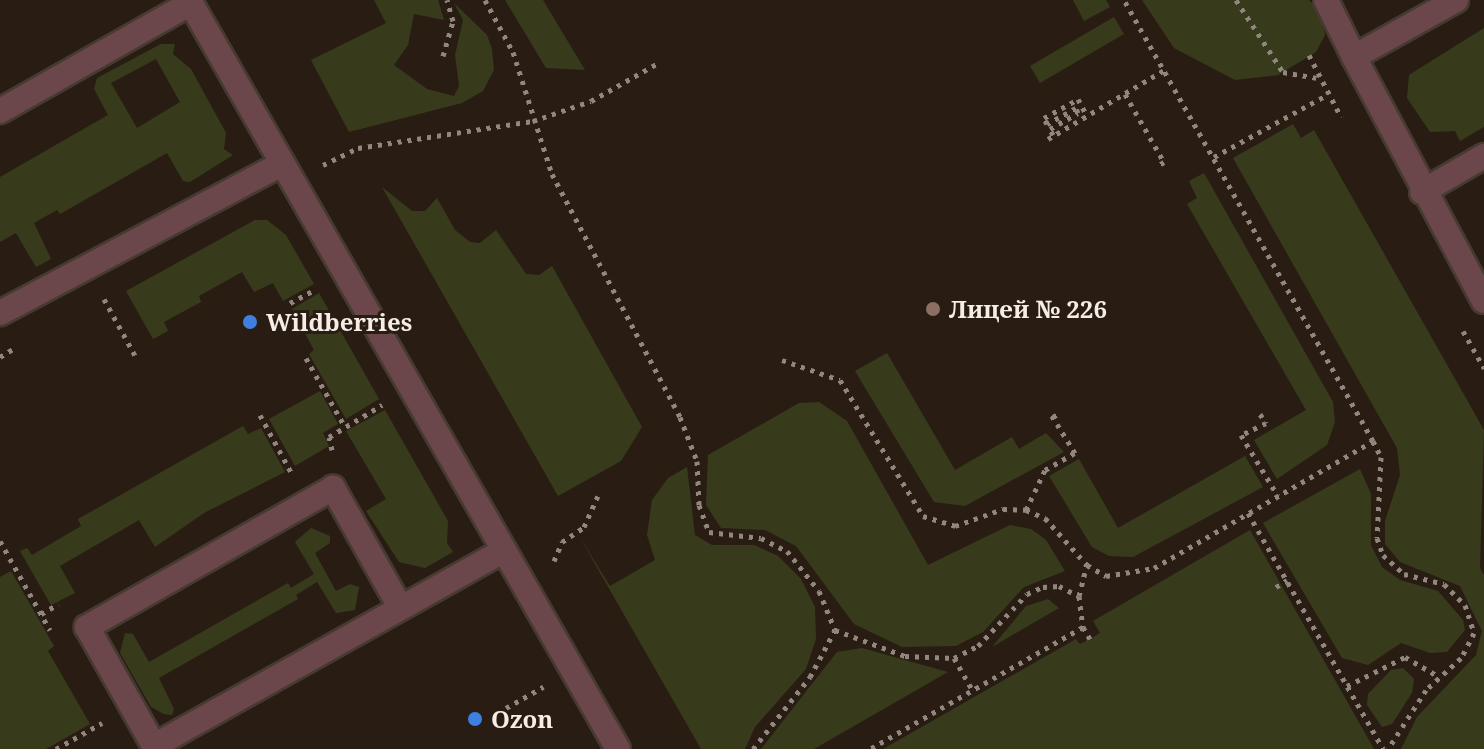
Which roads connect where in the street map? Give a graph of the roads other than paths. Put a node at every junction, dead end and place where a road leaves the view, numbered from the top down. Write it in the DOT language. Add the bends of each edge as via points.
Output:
graph roads {
  1 [pos="1326,0"];
  2 [pos="1456,0"];
  3 [pos="190,2"];
  4 [pos="1354,57"];
  5 [pos="0,111"];
  6 [pos="1484,156"];
  7 [pos="281,164"];
  8 [pos="1422,192"];
  9 [pos="1484,301"];
  10 [pos="0,313"];
  11 [pos="504,550"];
  12 [pos="400,607"];
  13 [pos="618,749"];
  1 -- 4 [label="lane"];
  2 -- 4 [label="lane"];
  3 -- 5 [label="lane"];
  3 -- 7 [label="lane"];
  4 -- 8 [label="lane"];
  6 -- 8 [label="lane"];
  7 -- 10 [label="lane"];
  7 -- 11 [label="lane"];
  8 -- 9 [label="lane"];
  11 -- 12 [label="lane"];
  11 -- 13 [label="lane"];
  12 -- 12 [label="lane" via="154,746 87,627 333,488"];
}
